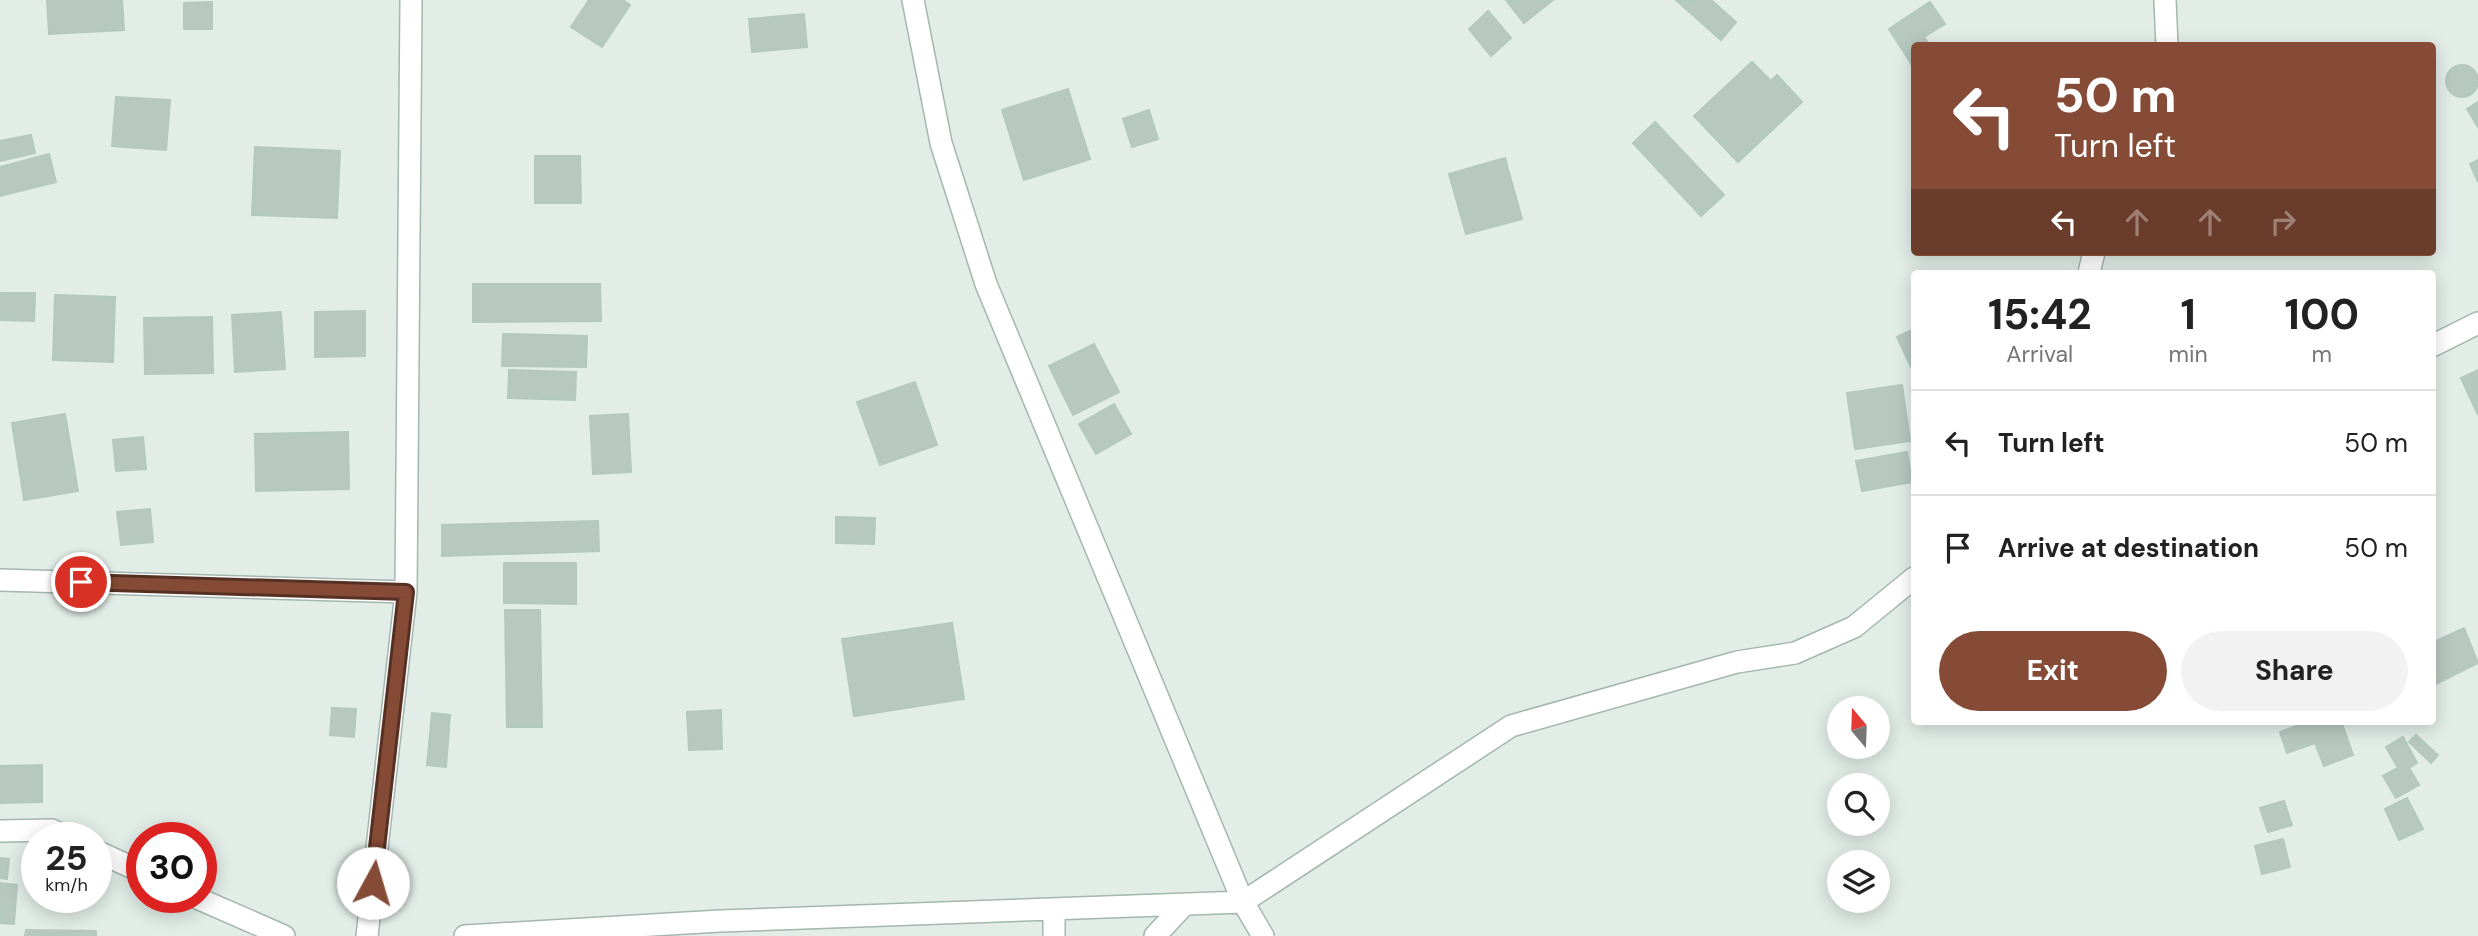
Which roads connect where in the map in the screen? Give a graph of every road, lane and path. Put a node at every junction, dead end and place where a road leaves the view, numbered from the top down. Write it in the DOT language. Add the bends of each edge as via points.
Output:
graph roads {
  1 [pos="411,0"];
  2 [pos="914,0"];
  3 [pos="2165,0"];
  4 [pos="2167,42"];
  5 [pos="2478,323"];
  6 [pos="2436,344"];
  7 [pos="0,580"];
  8 [pos="1911,580"];
  9 [pos="406,592"];
  10 [pos="0,831"];
  11 [pos="21,831"];
  12 [pos="1243,902"];
  13 [pos="1184,906"];
  14 [pos="217,907"];
  15 [pos="1054,909"];
  16 [pos="284,936"];
  17 [pos="367,936"];
  18 [pos="465,936"];
  19 [pos="1054,936"];
  20 [pos="1155,936"];
  21 [pos="1263,936"];
  1 -- 9 [label="street"];
  2 -- 12 [label="street" via="941,143 986,284"];
  3 -- 4 [label="street"];
  5 -- 6 [label="street"];
  7 -- 9 [label="street"];
  8 -- 12 [label="street" via="1854,627 1795,653 1737,662 1511,726"];
  9 -- 17 [label="street"];
  10 -- 11 [label="street"];
  12 -- 13 [label="street"];
  12 -- 21 [label="street"];
  13 -- 15 [label="street"];
  13 -- 20 [label="street"];
  14 -- 16 [label="street"];
  15 -- 18 [label="street"];
  15 -- 19 [label="street"];
}
